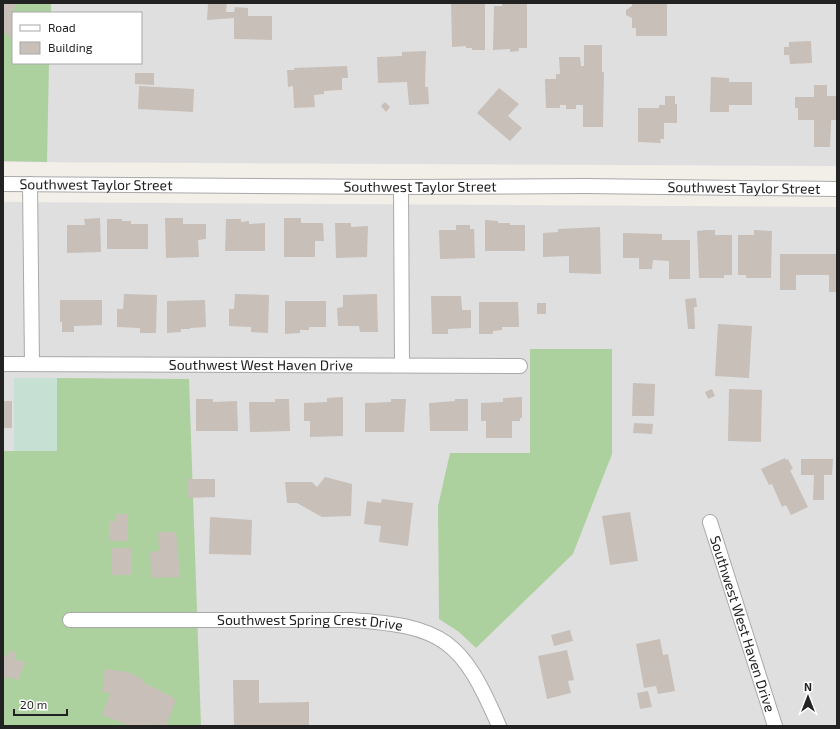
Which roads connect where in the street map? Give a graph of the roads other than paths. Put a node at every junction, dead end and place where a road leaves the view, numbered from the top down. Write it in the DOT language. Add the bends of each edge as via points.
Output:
graph roads {
  1 [pos="3,184"];
  2 [pos="30,184"];
  3 [pos="401,187"];
  4 [pos="837,189"];
  5 [pos="3,364"];
  6 [pos="32,364"];
  7 [pos="402,365"];
  8 [pos="520,366"];
  9 [pos="710,522"];
  10 [pos="70,620"];
  11 [pos="499,726"];
  12 [pos="775,726"];
  1 -- 2 [label="street, Southwest Taylor Street"];
  2 -- 3 [label="street, Southwest Taylor Street"];
  2 -- 6 [label="street"];
  3 -- 4 [label="street, Southwest Taylor Street"];
  3 -- 7 [label="street"];
  5 -- 6 [label="street, Southwest West Haven Drive"];
  6 -- 7 [label="street, Southwest West Haven Drive"];
  7 -- 8 [label="street, Southwest West Haven Drive"];
  9 -- 12 [label="street, Southwest West Haven Drive"];
  10 -- 11 [label="street, Southwest Spring Crest Drive" via="351,620 412,627 450,644 463,658 484,692"];
}
